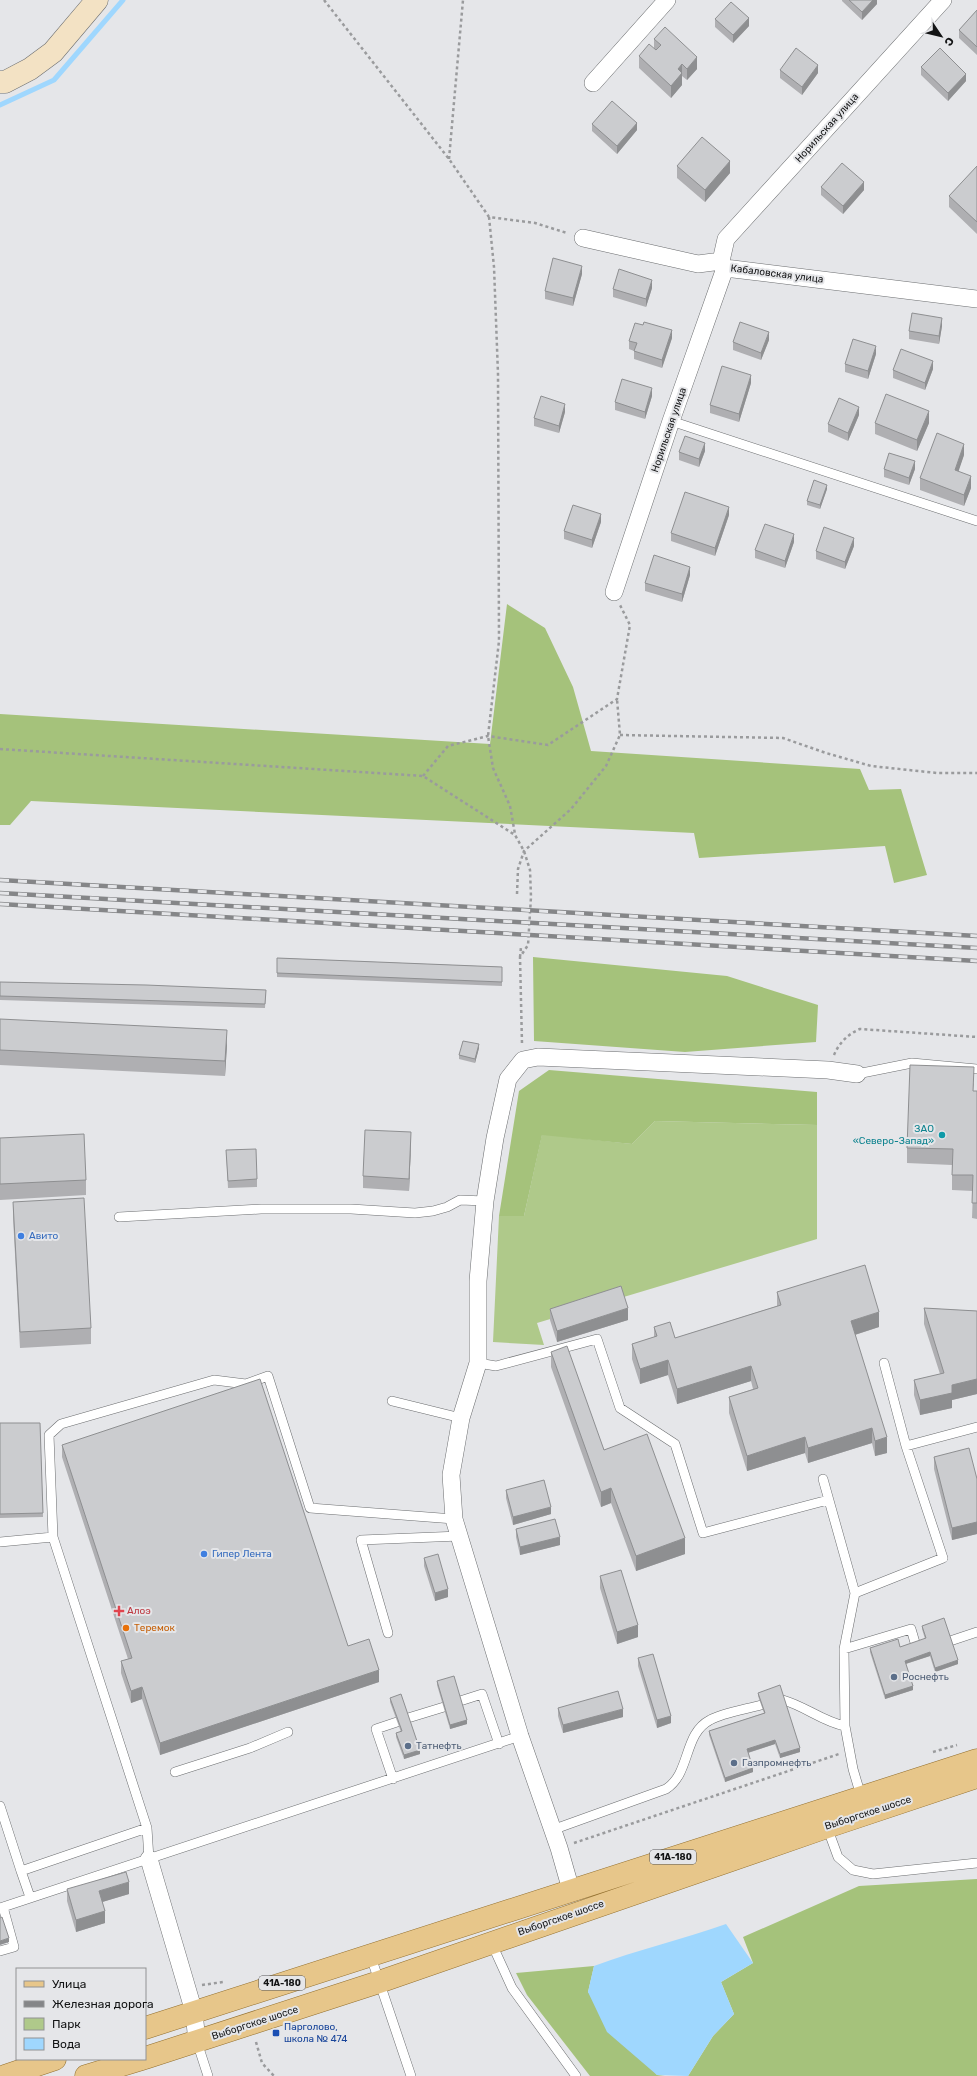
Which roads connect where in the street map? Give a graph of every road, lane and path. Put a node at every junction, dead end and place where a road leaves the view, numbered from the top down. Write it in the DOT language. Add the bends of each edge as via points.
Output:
graph roads {
  1 [pos="324,0"];
  2 [pos="463,0"];
  3 [pos="667,0"];
  4 [pos="943,0"];
  5 [pos="95,1"];
  6 [pos="0,82"];
  7 [pos="593,83"];
  8 [pos="449,159"];
  9 [pos="489,217"];
  10 [pos="583,238"];
  11 [pos="723,264"];
  12 [pos="977,300"];
  13 [pos="671,421"];
  14 [pos="977,521"];
  15 [pos="614,592"];
  16 [pos="617,699"];
  17 [pos="620,734"];
  18 [pos="488,736"];
  19 [pos="0,749"];
  20 [pos="977,773"];
  21 [pos="423,776"];
  22 [pos="515,834"];
  23 [pos="524,851"];
  24 [pos="517,894"];
  25 [pos="521,947"];
  26 [pos="520,957"];
  27 [pos="977,1037"];
  28 [pos="523,1060"];
  29 [pos="977,1069"];
  30 [pos="823,1070"];
  31 [pos="857,1074"];
  32 [pos="485,1201"];
  33 [pos="119,1217"];
  34 [pos="884,1363"];
  35 [pos="478,1364"];
  36 [pos="392,1401"];
  37 [pos="461,1418"];
  38 [pos="977,1426"];
  39 [pos="906,1446"];
  40 [pos="823,1479"];
  41 [pos="828,1500"];
  42 [pos="454,1519"];
  43 [pos="460,1536"];
  44 [pos="53,1537"];
  45 [pos="0,1542"];
  46 [pos="856,1593"];
  47 [pos="977,1632"];
  48 [pos="388,1633"];
  49 [pos="950,1641"];
  50 [pos="916,1646"];
  51 [pos="844,1649"];
  52 [pos="783,1700"];
  53 [pos="460,1701"];
  54 [pos="444,1706"];
  55 [pos="761,1706"];
  56 [pos="408,1718"];
  57 [pos="397,1722"];
  58 [pos="845,1726"];
  59 [pos="288,1732"];
  60 [pos="520,1736"];
  61 [pos="499,1744"];
  62 [pos="849,1751"];
  63 [pos="977,1760"];
  64 [pos="175,1772"];
  65 [pos="977,1777"];
  66 [pos="393,1779"];
  67 [pos="861,1796"];
  68 [pos="0,1806"];
  69 [pos="827,1827"];
  70 [pos="148,1828"];
  71 [pos="552,1830"];
  72 [pos="559,1848"];
  73 [pos="149,1859"];
  74 [pos="977,1863"];
  75 [pos="20,1871"];
  76 [pos="571,1890"];
  77 [pos="30,1897"];
  78 [pos="1,1908"];
  79 [pos="491,1942"];
  80 [pos="0,1952"];
  81 [pos="370,1954"];
  82 [pos="379,1982"];
  83 [pos="194,2012"];
  84 [pos="146,2028"];
  85 [pos="256,2040"];
  86 [pos="197,2042"];
  87 [pos="146,2058"];
  88 [pos="52,2060"];
  89 [pos="141,2060"];
  90 [pos="5,2076"];
  91 [pos="86,2076"];
  92 [pos="208,2076"];
  93 [pos="274,2076"];
  94 [pos="411,2076"];
  95 [pos="576,2076"];
  1 -- 8 [label="path"];
  2 -- 8 [label="path"];
  3 -- 7 [label="street"];
  4 -- 11 [label="street, Норильская улица" via="726,239"];
  5 -- 6 [label="street" via="53,52 30,69"];
  8 -- 9 [label="path"];
  9 -- 10 [label="path" via="535,223"];
  9 -- 18 [label="path" via="494,268 498,374 499,641"];
  10 -- 11 [label="street, Кабаловская улица" via="698,264"];
  11 -- 12 [label="street, Кабаловская улица"];
  11 -- 13 [label="street, Норильская улица"];
  13 -- 14 [label="lane"];
  13 -- 15 [label="street, Норильская улица"];
  15 -- 16 [label="path" via="630,626"];
  16 -- 17 [label="path"];
  16 -- 18 [label="path" via="548,745"];
  17 -- 20 [label="path" via="783,738 871,766 937,773"];
  17 -- 23 [label="path" via="606,766 571,809"];
  18 -- 21 [label="path" via="448,746"];
  18 -- 22 [label="path" via="493,768 510,806"];
  19 -- 21 [label="path"];
  21 -- 22 [label="path"];
  22 -- 23 [label="path"];
  23 -- 24 [label="path" via="518,869"];
  23 -- 26 [label="path" via="530,870 531,897 528,945"];
  25 -- 26 [label="path"];
  26 -- 28 [label="path"];
  27 -- 30 [label="path" via="860,1029 845,1039"];
  28 -- 30 [label="street" via="538,1057"];
  28 -- 32 [label="street" via="508,1080"];
  29 -- 31 [label="lane" via="912,1063"];
  30 -- 31 [label="street"];
  32 -- 33 [label="lane" via="460,1200 447,1207 415,1213 351,1209 261,1209"];
  32 -- 35 [label="street" via="478,1281"];
  34 -- 39 [label="lane"];
  35 -- 37 [label="street"];
  35 -- 41 [label="lane" via="496,1366 597,1339 620,1408 675,1444 703,1533"];
  36 -- 37 [label="lane"];
  37 -- 42 [label="street" via="451,1475"];
  38 -- 39 [label="lane"];
  39 -- 46 [label="lane" via="944,1558"];
  40 -- 41 [label="lane"];
  41 -- 46 [label="lane"];
  42 -- 43 [label="street"];
  42 -- 44 [label="lane" via="310,1508 268,1376 246,1384 214,1380 61,1424 49,1435"];
  43 -- 48 [label="lane" via="361,1540"];
  43 -- 60 [label="street"];
  44 -- 45 [label="lane"];
  44 -- 70 [label="lane"];
  46 -- 51 [label="lane"];
  47 -- 49 [label="lane"];
  50 -- 51 [label="lane" via="911,1630"];
  51 -- 58 [label="lane"];
  52 -- 58 [label="lane" via="797,1703 822,1718"];
  53 -- 61 [label="lane" via="482,1694"];
  54 -- 56 [label="lane"];
  55 -- 71 [label="lane" via="710,1720 701,1728 693,1740 675,1784"];
  57 -- 66 [label="lane" via="376,1729"];
  58 -- 62 [label="lane"];
  59 -- 64 [label="lane" via="250,1748"];
  60 -- 61 [label="lane"];
  60 -- 71 [label="street"];
  61 -- 66 [label="lane"];
  62 -- 67 [label="lane"];
  62 -- 72 [label="path"];
  63 -- 67 [label="main road, Выборгское шоссе / 41А-180"];
  65 -- 69 [label="main road, Выборгское шоссе / 41А-180"];
  66 -- 73 [label="lane"];
  67 -- 76 [label="main road, Выборгское шоссе / 41А-180"];
  68 -- 75 [label="lane"];
  69 -- 74 [label="lane" via="838,1857 853,1870 873,1874"];
  69 -- 79 [label="main road, Выборгское шоссе / 41А-180"];
  70 -- 73 [label="lane"];
  70 -- 75 [label="lane"];
  71 -- 72 [label="street"];
  72 -- 76 [label="street"];
  73 -- 77 [label="lane"];
  73 -- 83 [label="street"];
  75 -- 77 [label="lane"];
  76 -- 81 [label="main road, Выборгское шоссе / 41А-180"];
  77 -- 78 [label="lane"];
  78 -- 80 [label="lane" via="14,1947"];
  79 -- 82 [label="main road, Выборгское шоссе / 41А-180"];
  79 -- 95 [label="lane" via="512,1988"];
  81 -- 82 [label="lane"];
  81 -- 83 [label="main road, Выборгское шоссе / 41А-180"];
  82 -- 86 [label="main road, Выборгское шоссе / 41А-180"];
  82 -- 94 [label="lane"];
  83 -- 84 [label="main road, Выборгское шоссе / 41А-180"];
  83 -- 86 [label="street"];
  85 -- 93 [label="path" via="262,2063"];
  86 -- 87 [label="main road, Выборгское шоссе / 41А-180"];
  86 -- 92 [label="lane"];
  88 -- 90 [label="main road"];
  89 -- 91 [label="main road, Выборгское шоссе / 41А-180"];
}
